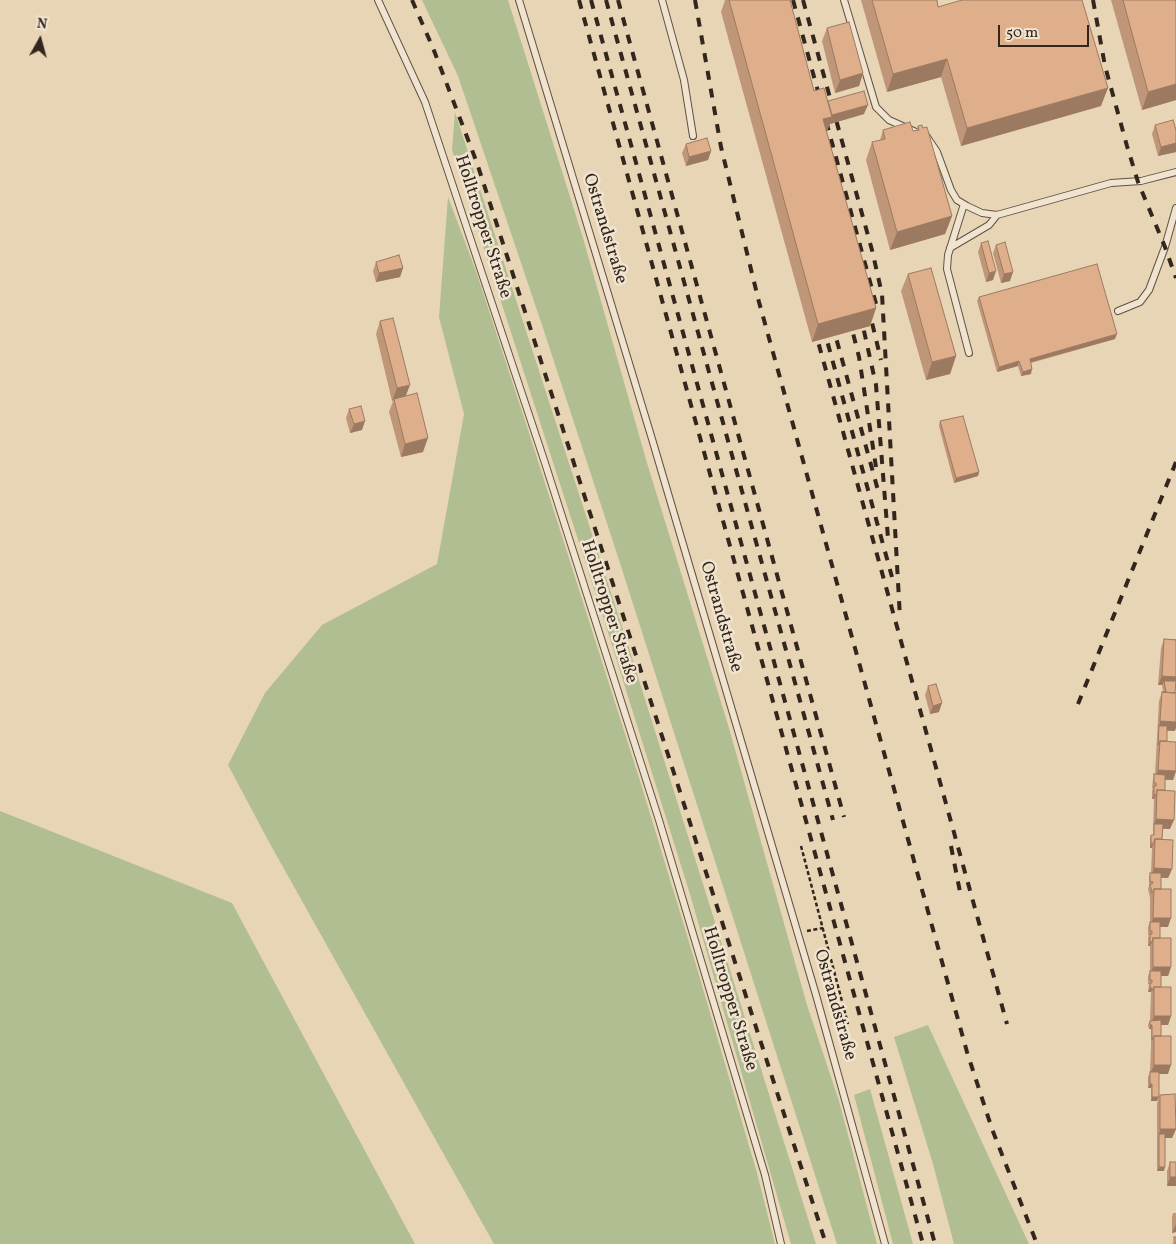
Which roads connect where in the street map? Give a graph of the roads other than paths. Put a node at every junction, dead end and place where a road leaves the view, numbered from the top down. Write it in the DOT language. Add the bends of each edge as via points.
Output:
graph roads {
  1 [pos="378,0"];
  2 [pos="518,0"];
  3 [pos="662,0"];
  4 [pos="844,0"];
  5 [pos="694,136"];
  6 [pos="1176,172"];
  7 [pos="964,204"];
  8 [pos="1176,208"];
  9 [pos="997,215"];
  10 [pos="950,248"];
  11 [pos="1118,311"];
  12 [pos="969,352"];
  13 [pos="781,1244"];
  14 [pos="885,1244"];
  1 -- 13 [label="lane, Holltropper Straße" via="425,102 551,482 662,830 765,1175"];
  2 -- 14 [label="lane, Ostrandstraße" via="798,933"];
  3 -- 5 [label="lane" via="684,80"];
  4 -- 7 [label="lane" via="876,107 889,120 927,137 937,152 950,190"];
  6 -- 9 [label="lane" via="1141,181 1111,183"];
  7 -- 9 [label="lane" via="982,213"];
  7 -- 10 [label="lane"];
  8 -- 11 [label="lane" via="1149,290 1140,302"];
  9 -- 10 [label="lane" via="989,225"];
  10 -- 12 [label="lane" via="948,278"];
}
